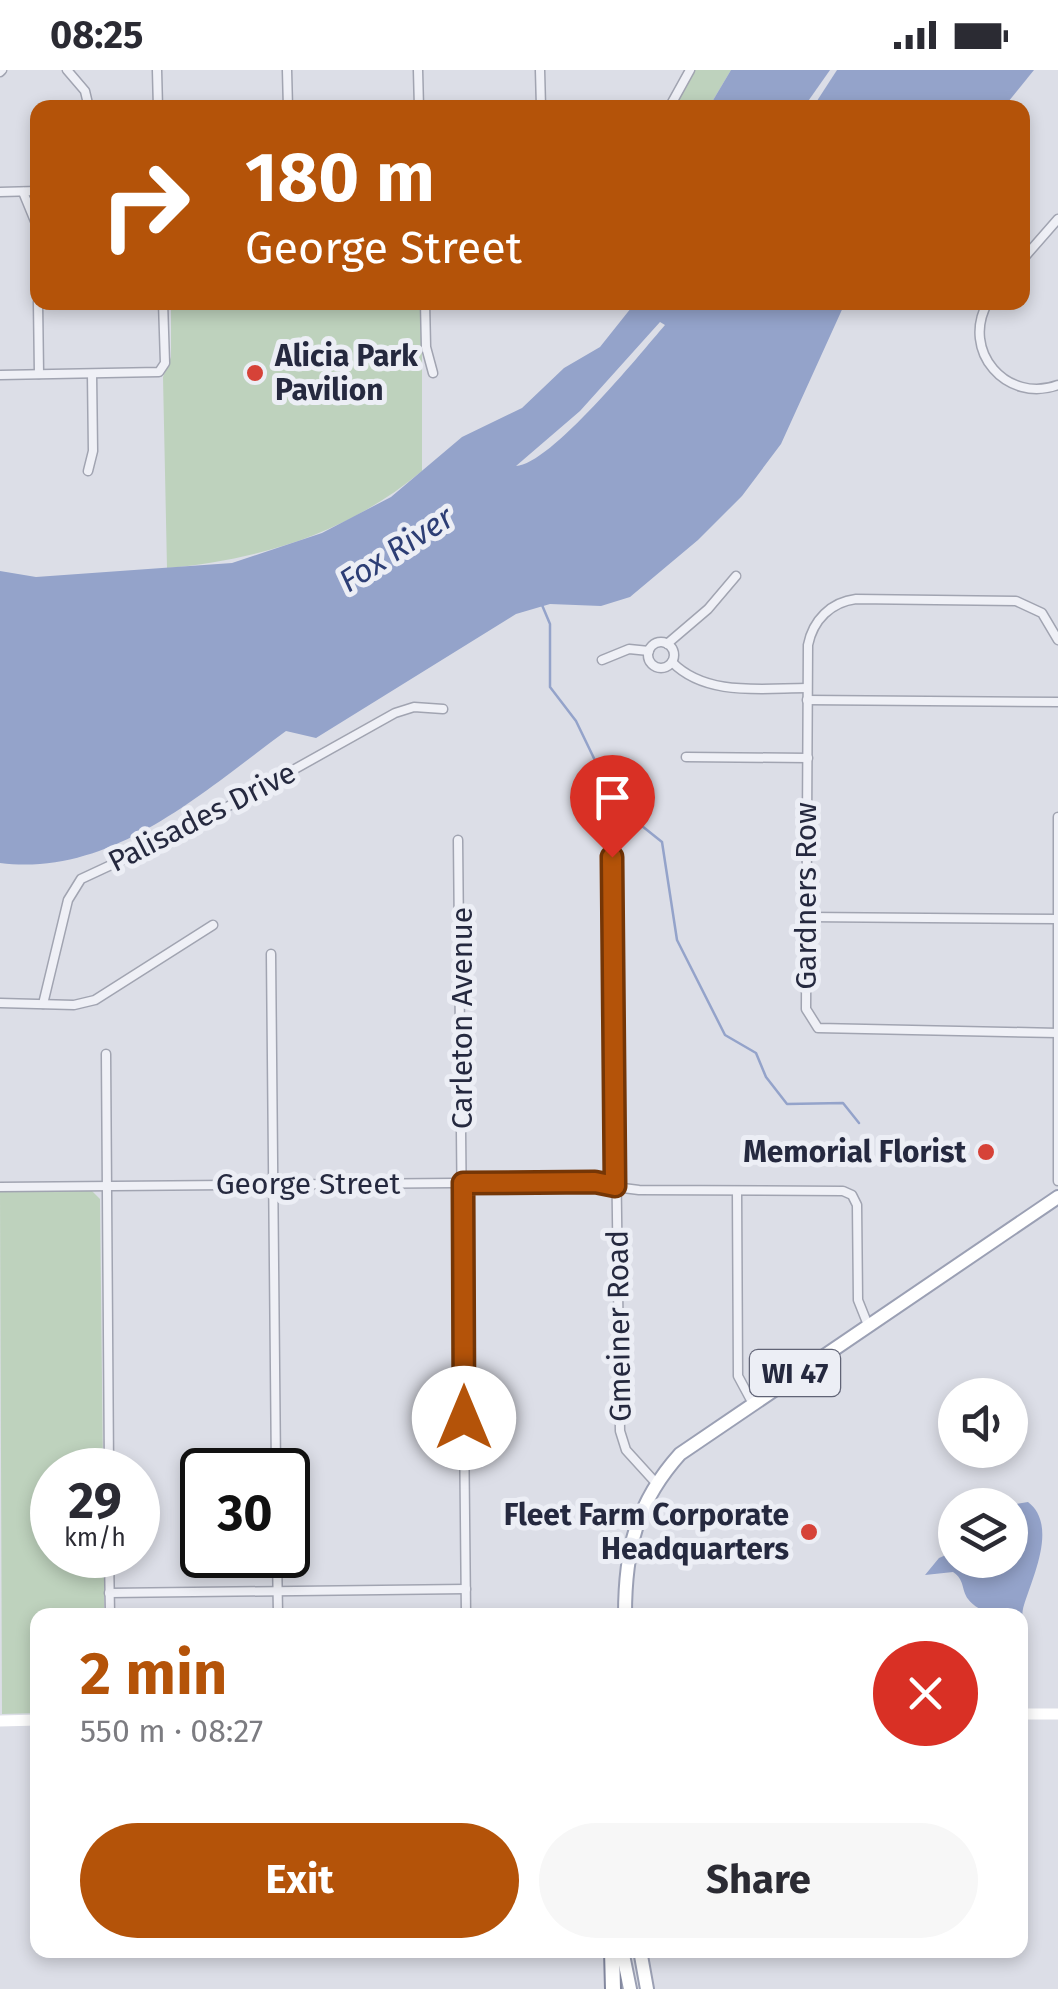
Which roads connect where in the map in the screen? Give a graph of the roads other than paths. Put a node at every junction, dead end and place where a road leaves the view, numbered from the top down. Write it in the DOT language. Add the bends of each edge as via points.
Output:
graph roads {
  1 [pos="67,70"];
  2 [pos="157,70"];
  3 [pos="287,70"];
  4 [pos="418,70"];
  5 [pos="540,70"];
  6 [pos="690,70"];
  7 [pos="88,100"];
  8 [pos="158,100"];
  9 [pos="288,100"];
  10 [pos="419,100"];
  11 [pos="540,100"];
  12 [pos="673,100"];
  13 [pos="0,192"];
  14 [pos="24,192"];
  15 [pos="30,192"];
  16 [pos="30,208"];
  17 [pos="1058,219"];
  18 [pos="1030,251"];
  19 [pos="38,310"];
  20 [pos="163,310"];
  21 [pos="425,310"];
  22 [pos="986,310"];
  23 [pos="433,373"];
  24 [pos="39,374"];
  25 [pos="92,374"];
  26 [pos="0,375"];
  27 [pos="1058,385"];
  28 [pos="88,471"];
  29 [pos="736,576"];
  30 [pos="1058,640"];
  31 [pos="667,644"];
  32 [pos="649,651"];
  33 [pos="602,660"];
  34 [pos="672,662"];
  35 [pos="806,688"];
  36 [pos="807,700"];
  37 [pos="1058,702"];
  38 [pos="443,709"];
  39 [pos="686,757"];
  40 [pos="808,758"];
  41 [pos="1058,816"];
  42 [pos="458,840"];
  43 [pos="612,857"];
  44 [pos="806,918"];
  45 [pos="1057,919"];
  46 [pos="214,924"];
  47 [pos="271,954"];
  48 [pos="0,1003"];
  49 [pos="44,1004"];
  50 [pos="1058,1033"];
  51 [pos="106,1054"];
  52 [pos="1058,1181"];
  53 [pos="463,1183"];
  54 [pos="272,1184"];
  55 [pos="107,1186"];
  56 [pos="615,1186"];
  57 [pos="0,1187"];
  58 [pos="737,1191"];
  59 [pos="1058,1197"];
  60 [pos="868,1325"];
  61 [pos="752,1402"];
  62 [pos="109,1448"];
  63 [pos="276,1448"];
  64 [pos="656,1483"];
  65 [pos="110,1578"];
  66 [pos="277,1578"];
  67 [pos="466,1589"];
  68 [pos="277,1592"];
  69 [pos="110,1594"];
  70 [pos="110,1608"];
  71 [pos="278,1608"];
  72 [pos="466,1608"];
  73 [pos="625,1608"];
  74 [pos="1028,1714"];
  75 [pos="1058,1714"];
  76 [pos="30,1720"];
  77 [pos="0,1721"];
  78 [pos="612,1958"];
  79 [pos="624,1958"];
  80 [pos="641,1958"];
  81 [pos="612,1989"];
  82 [pos="630,1989"];
  83 [pos="647,1989"];
  1 -- 7 [label="street"];
  2 -- 8 [label="street"];
  3 -- 9 [label="street"];
  4 -- 10 [label="street"];
  5 -- 11 [label="street"];
  6 -- 12 [label="street"];
  13 -- 14 [label="street"];
  14 -- 15 [label="street"];
  14 -- 16 [label="street"];
  17 -- 18 [label="street"];
  19 -- 24 [label="street"];
  20 -- 25 [label="street" via="163,368"];
  21 -- 23 [label="street"];
  22 -- 27 [label="street" via="979,338 994,372 1027,389"];
  24 -- 25 [label="street"];
  24 -- 26 [label="street"];
  25 -- 28 [label="street"];
  29 -- 31 [label="street"];
  30 -- 35 [label="street, Gardners Row" via="1042,613 1016,601 848,600 822,616 810,635"];
  31 -- 32 [label="street"];
  31 -- 34 [label="street"];
  32 -- 33 [label="street" via="629,648"];
  32 -- 34 [label="street" via="658,668"];
  34 -- 35 [label="street" via="694,678 727,688"];
  35 -- 36 [label="street, Gardners Row"];
  36 -- 37 [label="street"];
  36 -- 40 [label="street, Gardners Row"];
  38 -- 49 [label="street, Palisades Drive" via="404,709 184,831 81,879 68,900"];
  39 -- 40 [label="street"];
  40 -- 44 [label="street, Gardners Row"];
  41 -- 45 [label="street"];
  42 -- 53 [label="street, Carleton Avenue"];
  43 -- 56 [label="street, Gmeiner Road"];
  44 -- 45 [label="street"];
  44 -- 50 [label="street, Gardners Row" via="806,1009 822,1030"];
  45 -- 50 [label="street"];
  46 -- 49 [label="street" via="101,997"];
  47 -- 54 [label="street"];
  48 -- 49 [label="street"];
  50 -- 52 [label="street"];
  51 -- 55 [label="street"];
  53 -- 54 [label="street, George Street"];
  53 -- 56 [label="street, George Street"];
  53 -- 67 [label="street, Carleton Avenue"];
  54 -- 55 [label="street, George Street"];
  54 -- 63 [label="street"];
  55 -- 57 [label="street, George Street"];
  55 -- 62 [label="street"];
  56 -- 58 [label="street, George Street"];
  56 -- 64 [label="street, Gmeiner Road" via="620,1430 626,1450"];
  58 -- 60 [label="street, George Street" via="852,1195 858,1300"];
  58 -- 61 [label="street" via="738,1376"];
  59 -- 60 [label="main road, WI 47"];
  60 -- 61 [label="main road, WI 47"];
  61 -- 64 [label="main road, WI 47" via="694,1441"];
  64 -- 73 [label="main road, WI 47" via="630,1540"];
  65 -- 69 [label="street"];
  66 -- 68 [label="street"];
  67 -- 68 [label="street"];
  67 -- 72 [label="street, Carleton Avenue"];
  68 -- 69 [label="street"];
  68 -- 71 [label="street"];
  69 -- 70 [label="street"];
  74 -- 75 [label="street"];
  76 -- 77 [label="street"];
  78 -- 81 [label="highway"];
  79 -- 82 [label="main road"];
  80 -- 83 [label="main road"];
}
